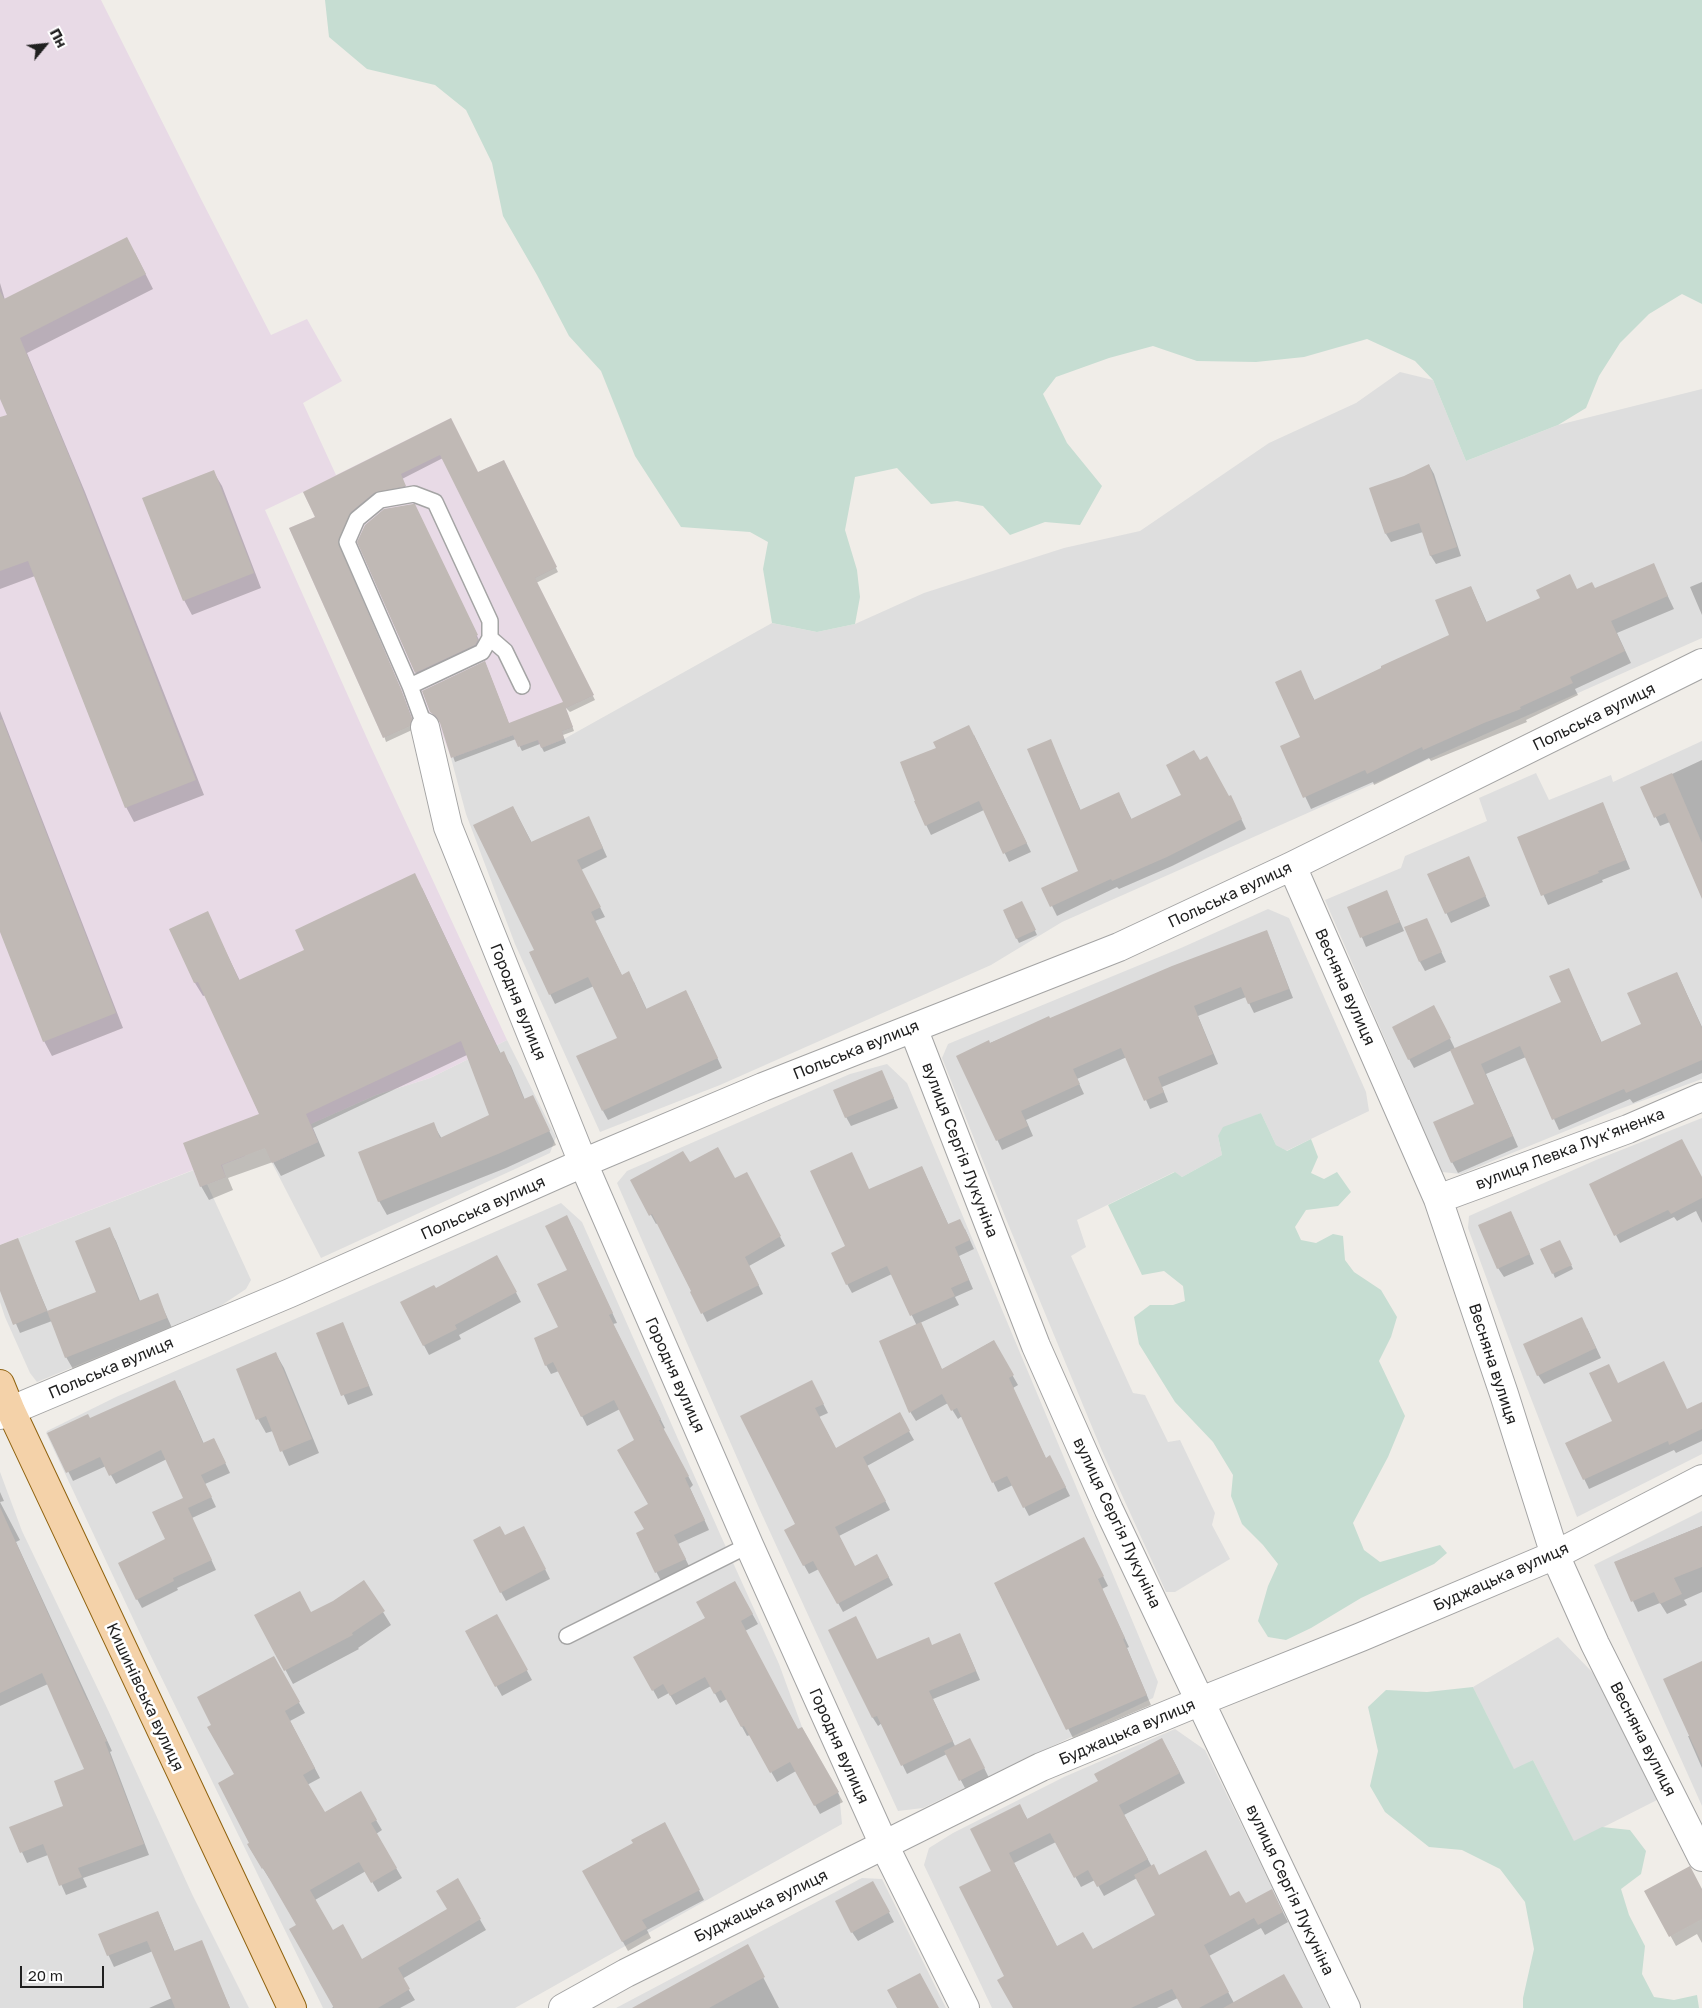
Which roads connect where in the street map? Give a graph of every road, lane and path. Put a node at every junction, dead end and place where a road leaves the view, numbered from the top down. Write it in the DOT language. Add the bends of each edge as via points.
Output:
graph roads {
  1 [pos="490,638"];
  2 [pos="1702,663"];
  3 [pos="410,686"];
  4 [pos="522,686"];
  5 [pos="425,727"];
  6 [pos="1292,866"];
  7 [pos="913,1028"];
  8 [pos="1702,1097"];
  9 [pos="583,1163"];
  10 [pos="1438,1199"];
  11 [pos="0,1384"];
  12 [pos="5,1413"];
  13 [pos="1702,1479"];
  14 [pos="749,1545"];
  15 [pos="1555,1555"];
  16 [pos="568,1636"];
  17 [pos="1201,1701"];
  18 [pos="884,1845"];
  19 [pos="1702,1858"];
  20 [pos="292,2008"];
  21 [pos="563,2008"];
  22 [pos="966,2008"];
  23 [pos="1346,2008"];
  1 -- 3 [label="lane" via="482,652"];
  1 -- 3 [label="lane" via="490,621 435,502 414,494 380,500 357,519 347,542"];
  1 -- 4 [label="lane" via="505,651"];
  2 -- 6 [label="street, Польська вулиця"];
  3 -- 5 [label="lane"];
  5 -- 9 [label="street, Городня вулиця" via="448,827"];
  6 -- 7 [label="street, Польська вулиця" via="1119,947"];
  6 -- 10 [label="street, Весняна вулиця"];
  7 -- 9 [label="street, Польська вулиця"];
  7 -- 17 [label="street, вулиця Сергія Лукуніна" via="1036,1346 1109,1510"];
  8 -- 10 [label="street, вулиця Левка Лук'яненка" via="1628,1129"];
  9 -- 12 [label="street, Польська вулиця" via="290,1293"];
  9 -- 14 [label="street, Городня вулиця"];
  10 -- 15 [label="street, Весняна вулиця"];
  11 -- 12 [label="main road, Кишинівська вулиця"];
  12 -- 20 [label="main road, Кишинівська вулиця"];
  13 -- 15 [label="street, Буджацька вулиця"];
  14 -- 16 [label="lane"];
  14 -- 18 [label="street, Городня вулиця"];
  15 -- 17 [label="street, Буджацька вулиця"];
  15 -- 19 [label="street, Весняна вулиця" via="1595,1644"];
  17 -- 18 [label="street, Буджацька вулиця" via="1041,1767"];
  17 -- 23 [label="street, вулиця Сергія Лукуніна"];
  18 -- 21 [label="street, Буджацька вулиця" via="626,1973"];
  18 -- 22 [label="street, Городня вулиця"];
}
